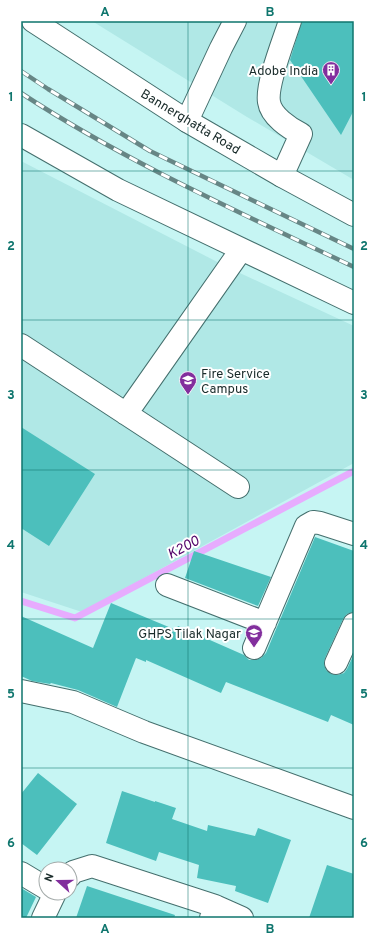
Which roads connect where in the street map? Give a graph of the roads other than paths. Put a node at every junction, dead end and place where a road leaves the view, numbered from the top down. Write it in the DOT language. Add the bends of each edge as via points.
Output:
graph roads {
  1 [pos="33,21"];
  2 [pos="236,21"];
  3 [pos="290,21"];
  4 [pos="187,121"];
  5 [pos="21,135"];
  6 [pos="282,176"];
  7 [pos="354,215"];
  8 [pos="241,250"];
  9 [pos="354,304"];
  10 [pos="21,345"];
  11 [pos="126,414"];
  12 [pos="238,487"];
  13 [pos="354,534"];
  14 [pos="167,585"];
  15 [pos="265,623"];
  16 [pos="354,624"];
  17 [pos="254,648"];
  18 [pos="336,664"];
  19 [pos="21,691"];
  20 [pos="354,808"];
  21 [pos="78,870"];
  22 [pos="21,873"];
  23 [pos="38,883"];
  24 [pos="51,901"];
  25 [pos="213,912"];
  26 [pos="43,918"];
  27 [pos="242,918"];
  1 -- 4 [label="street, Bannerghatta Road"];
  2 -- 4 [label="street"];
  3 -- 6 [label="street" via="268,88 269,103 275,114 286,126 301,134"];
  4 -- 6 [label="street, Bannerghatta Road"];
  5 -- 8 [label="street" via="118,190"];
  6 -- 7 [label="street, Bannerghatta Road"];
  8 -- 9 [label="street"];
  8 -- 11 [label="street"];
  10 -- 11 [label="street"];
  11 -- 12 [label="street"];
  13 -- 15 [label="street" via="313,522 306,526"];
  14 -- 15 [label="street"];
  15 -- 17 [label="street"];
  16 -- 18 [label="street"];
  19 -- 20 [label="street" via="73,702 144,732"];
  21 -- 25 [label="street" via="92,866"];
  22 -- 23 [label="street"];
  24 -- 26 [label="street"];
  25 -- 27 [label="street"];
}
